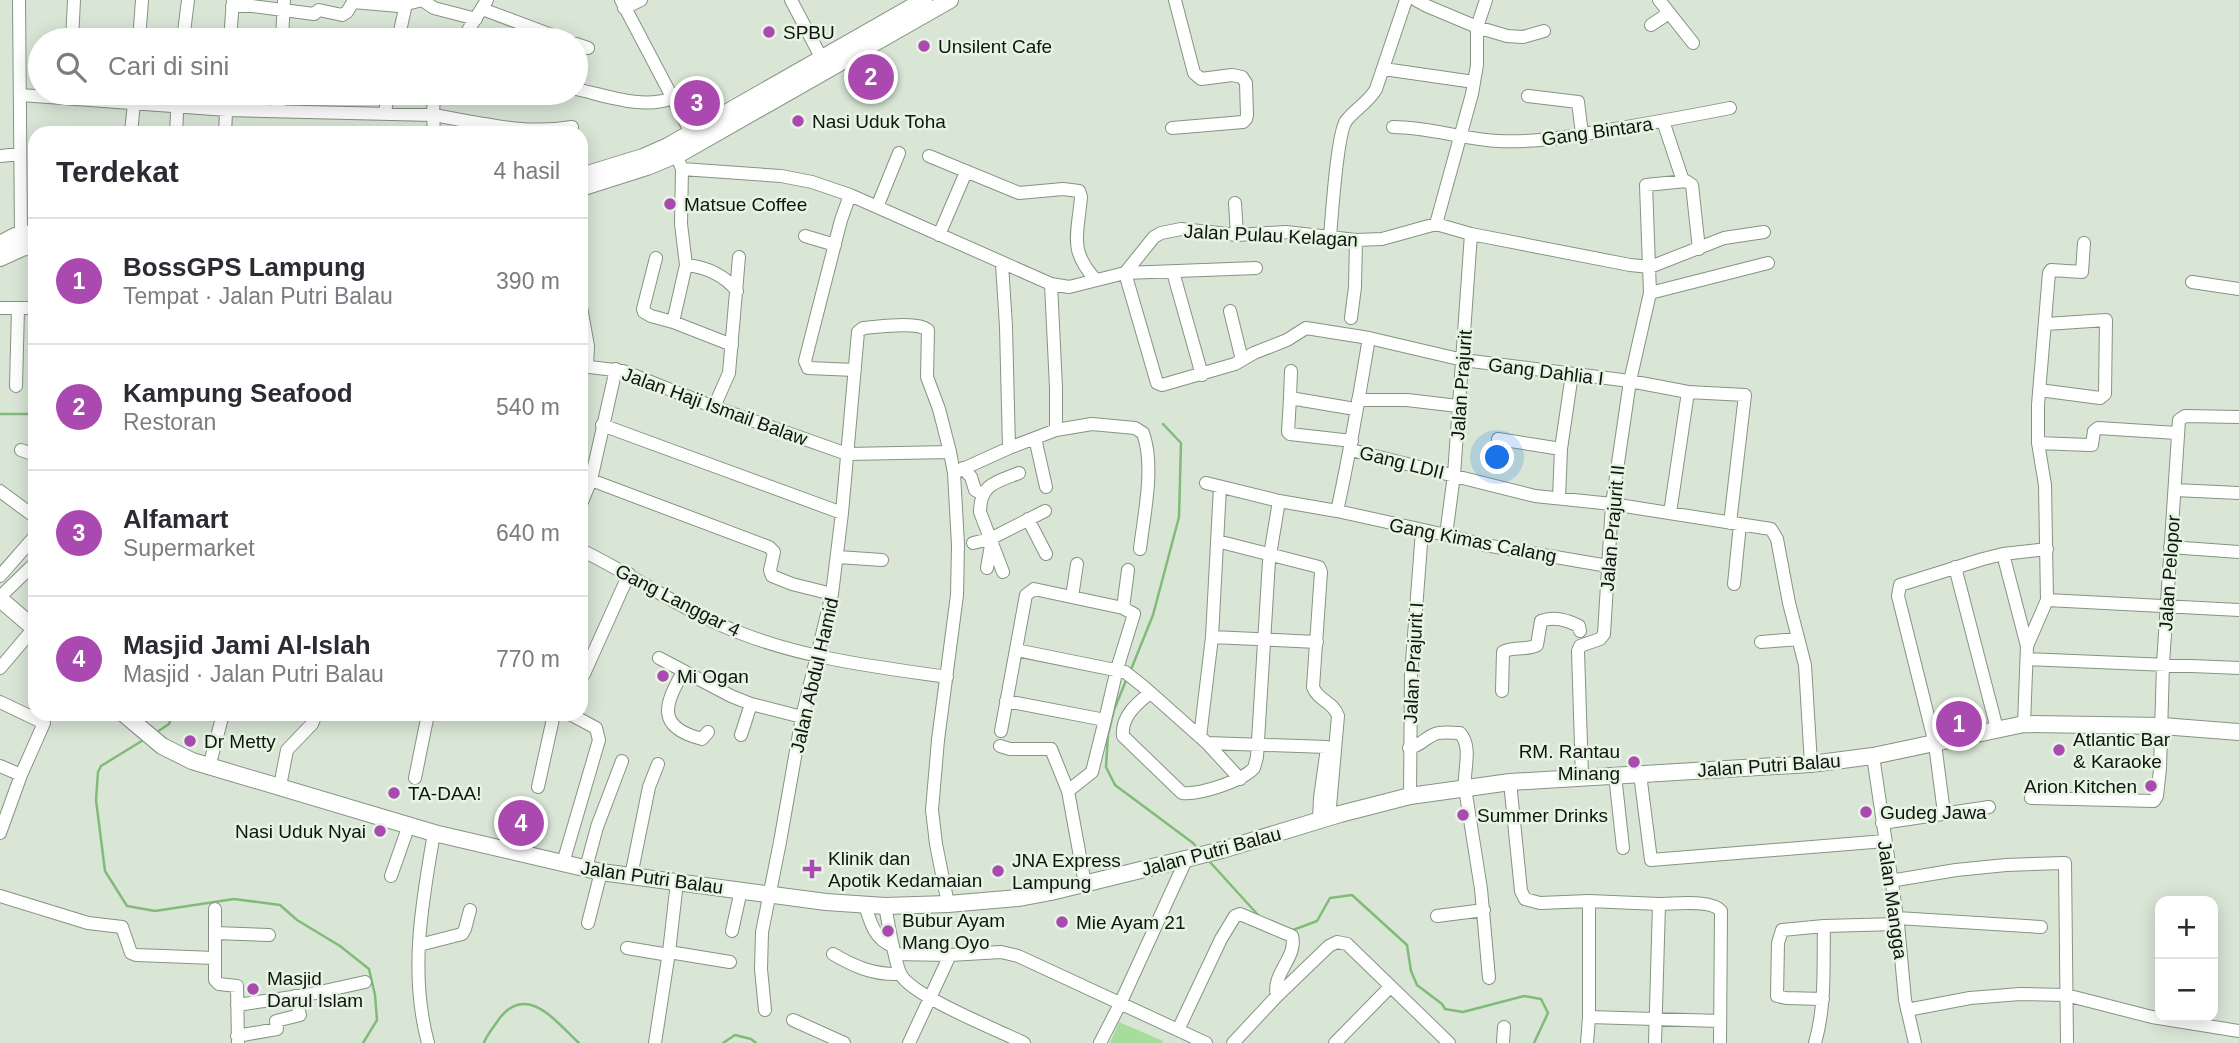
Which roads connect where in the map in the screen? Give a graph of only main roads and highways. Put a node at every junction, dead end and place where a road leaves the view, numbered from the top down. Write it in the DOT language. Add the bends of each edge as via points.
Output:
graph roads {
  1 [pos="950,0"];
  2 [pos="924,5"];
  3 [pos="907,17"];
  4 [pos="588,174"];
  5 [pos="588,186"];
  6 [pos="28,233"];
  7 [pos="0,244"];
  8 [pos="28,247"];
  9 [pos="0,258"];
  10 [pos="0,598"];
  11 [pos="28,622"];
  12 [pos="131,721"];
  13 [pos="2239,732"];
  1 -- 2 [label="main road"];
  2 -- 3 [label="main road"];
  3 -- 4 [label="main road" via="643,157"];
  3 -- 5 [label="main road" via="679,162"];
  6 -- 7 [label="main road"];
  8 -- 9 [label="main road"];
  10 -- 11 [label="main road"];
  12 -- 13 [label="main road, Jalan Putri Balau" via="174,754 209,767 434,832 594,870 886,906 1019,898 1193,858 1410,796 1510,782 1811,764 1873,756 2024,724"];
}
